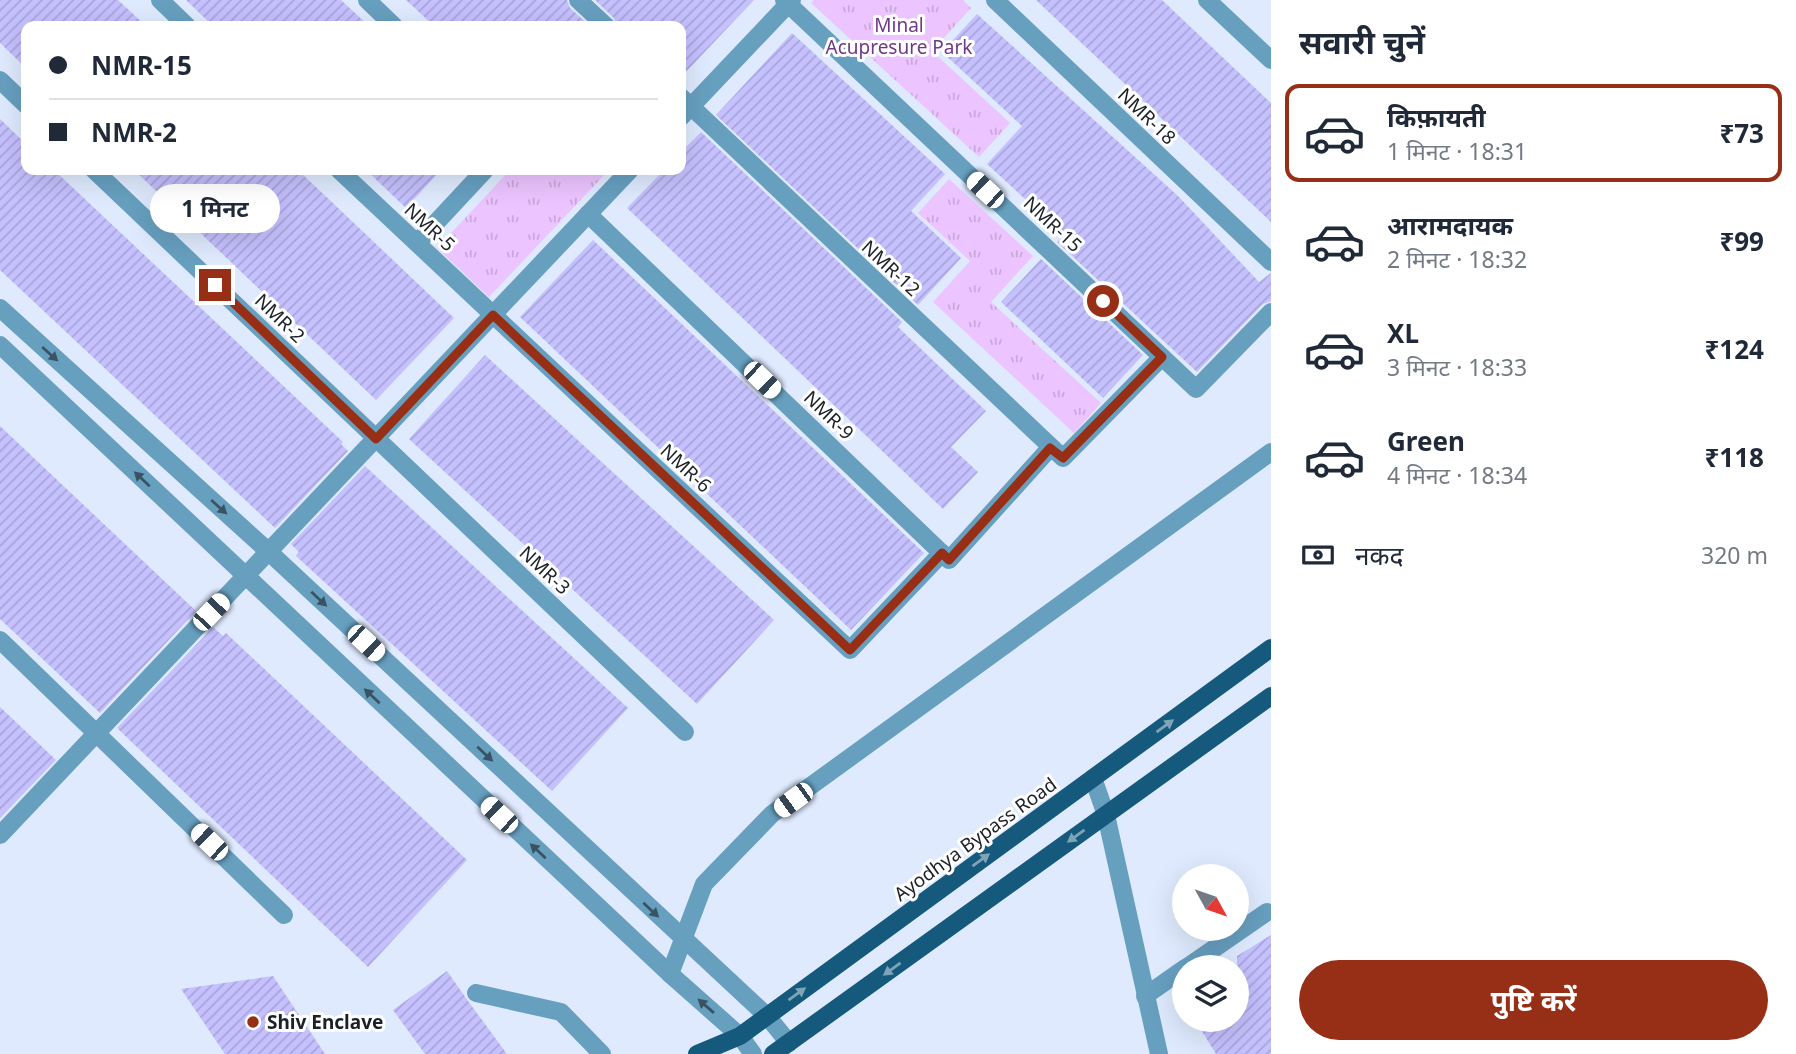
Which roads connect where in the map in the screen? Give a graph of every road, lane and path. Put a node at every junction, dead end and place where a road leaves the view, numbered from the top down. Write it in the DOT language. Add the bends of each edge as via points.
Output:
graph roads {
  1 [pos="160,0"];
  2 [pos="367,0"];
  3 [pos="578,0"];
  4 [pos="995,0"];
  5 [pos="1207,0"];
  6 [pos="788,1"];
  7 [pos="182,21"];
  8 [pos="389,21"];
  9 [pos="601,21"];
  10 [pos="1271,60"];
  11 [pos="0,80"];
  12 [pos="21,100"];
  13 [pos="686,105"];
  14 [pos="686,109"];
  15 [pos="99,175"];
  16 [pos="344,175"];
  17 [pos="480,175"];
  18 [pos="625,175"];
  19 [pos="588,214"];
  20 [pos="416,243"];
  21 [pos="1271,262"];
  22 [pos="0,308"];
  23 [pos="1271,312"];
  24 [pos="493,315"];
  25 [pos="0,345"];
  26 [pos="1162,357"];
  27 [pos="376,439"];
  28 [pos="1271,452"];
  29 [pos="1057,453"];
  30 [pos="269,552"];
  31 [pos="946,556"];
  32 [pos="245,577"];
  33 [pos="0,640"];
  34 [pos="1271,648"];
  35 [pos="1271,696"];
  36 [pos="97,732"];
  37 [pos="685,732"];
  38 [pos="1093,778"];
  39 [pos="1106,816"];
  40 [pos="0,835"];
  41 [pos="1267,912"];
  42 [pos="284,915"];
  43 [pos="683,940"];
  44 [pos="1204,955"];
  45 [pos="670,974"];
  46 [pos="1172,977"];
  47 [pos="476,993"];
  48 [pos="1145,996"];
  49 [pos="767,1016"];
  50 [pos="740,1036"];
  51 [pos="789,1043"];
  52 [pos="602,1054"];
  53 [pos="697,1054"];
  54 [pos="753,1054"];
  55 [pos="773,1054"];
  56 [pos="1159,1054"];
  1 -- 7 [label="street"];
  2 -- 8 [label="street"];
  3 -- 9 [label="street"];
  4 -- 21 [label="street, NMR-18"];
  5 -- 10 [label="street"];
  6 -- 13 [label="street"];
  6 -- 26 [label="street, NMR-15"];
  11 -- 12 [label="street"];
  14 -- 29 [label="street, NMR-12"];
  15 -- 27 [label="street, NMR-2"];
  16 -- 20 [label="street, NMR-5"];
  17 -- 20 [label="street"];
  18 -- 19 [label="street"];
  19 -- 24 [label="street"];
  19 -- 31 [label="street, NMR-9"];
  20 -- 24 [label="street, NMR-5"];
  22 -- 30 [label="street, one-way"];
  23 -- 26 [label="street, NMR-15" via="1196,390"];
  24 -- 27 [label="street"];
  24 -- 31 [label="street, NMR-6" via="850,650"];
  32 -- 25 [label="street, one-way"];
  26 -- 29 [label="street"];
  27 -- 30 [label="street"];
  27 -- 37 [label="street, NMR-3"];
  28 -- 43 [label="street" via="772,814 704,884"];
  29 -- 31 [label="street"];
  30 -- 32 [label="street"];
  30 -- 43 [label="street, one-way"];
  32 -- 36 [label="street"];
  45 -- 32 [label="street, one-way"];
  33 -- 36 [label="street"];
  38 -- 34 [label="main road, Ayodhya Bypass Road, one-way"];
  35 -- 39 [label="main road"];
  36 -- 40 [label="street"];
  36 -- 42 [label="street"];
  38 -- 39 [label="street"];
  49 -- 38 [label="main road, Ayodhya Bypass Road, one-way"];
  39 -- 48 [label="street"];
  39 -- 51 [label="main road, one-way"];
  41 -- 44 [label="street"];
  43 -- 45 [label="street"];
  43 -- 49 [label="street"];
  50 -- 45 [label="street, one-way"];
  46 -- 48 [label="street"];
  47 -- 52 [label="street" via="561,1012"];
  48 -- 56 [label="street"];
  49 -- 50 [label="main road, Ayodhya Bypass Road"];
  49 -- 51 [label="street"];
  50 -- 53 [label="main road, Ayodhya Bypass Road"];
  50 -- 54 [label="street"];
  51 -- 55 [label="main road"];
}
